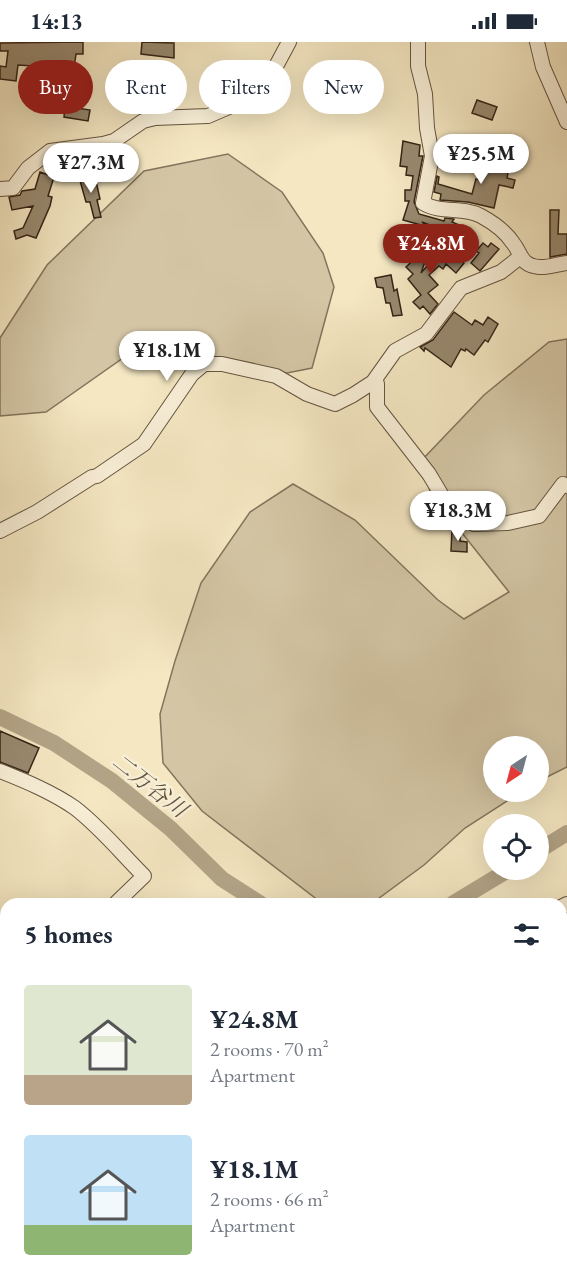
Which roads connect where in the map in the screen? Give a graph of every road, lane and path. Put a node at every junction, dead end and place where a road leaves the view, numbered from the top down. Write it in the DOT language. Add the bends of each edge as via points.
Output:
graph roads {
  1 [pos="288,42"];
  2 [pos="418,42"];
  3 [pos="537,42"];
  4 [pos="567,122"];
  5 [pos="0,189"];
  6 [pos="520,257"];
  7 [pos="567,263"];
  8 [pos="373,382"];
  9 [pos="567,486"];
  10 [pos="0,531"];
  11 [pos="0,771"];
  12 [pos="121,898"];
  1 -- 5 [label="street" via="274,70 243,101 208,116 155,118 103,144 50,151 28,168 13,188"];
  2 -- 6 [label="street" via="432,156 423,202 430,207 471,211 482,216 497,225"];
  3 -- 4 [label="street" via="543,67"];
  6 -- 7 [label="street" via="539,267"];
  6 -- 8 [label="street" via="501,272 462,288 426,334 395,351"];
  8 -- 9 [label="street" via="377,384 377,407 395,433 429,474 450,509 474,524 508,523 539,516 563,484"];
  8 -- 10 [label="street" via="334,404 276,376 204,364 192,374 144,444 97,476"];
  11 -- 12 [label="street" via="74,807 110,839 144,876"];
}
